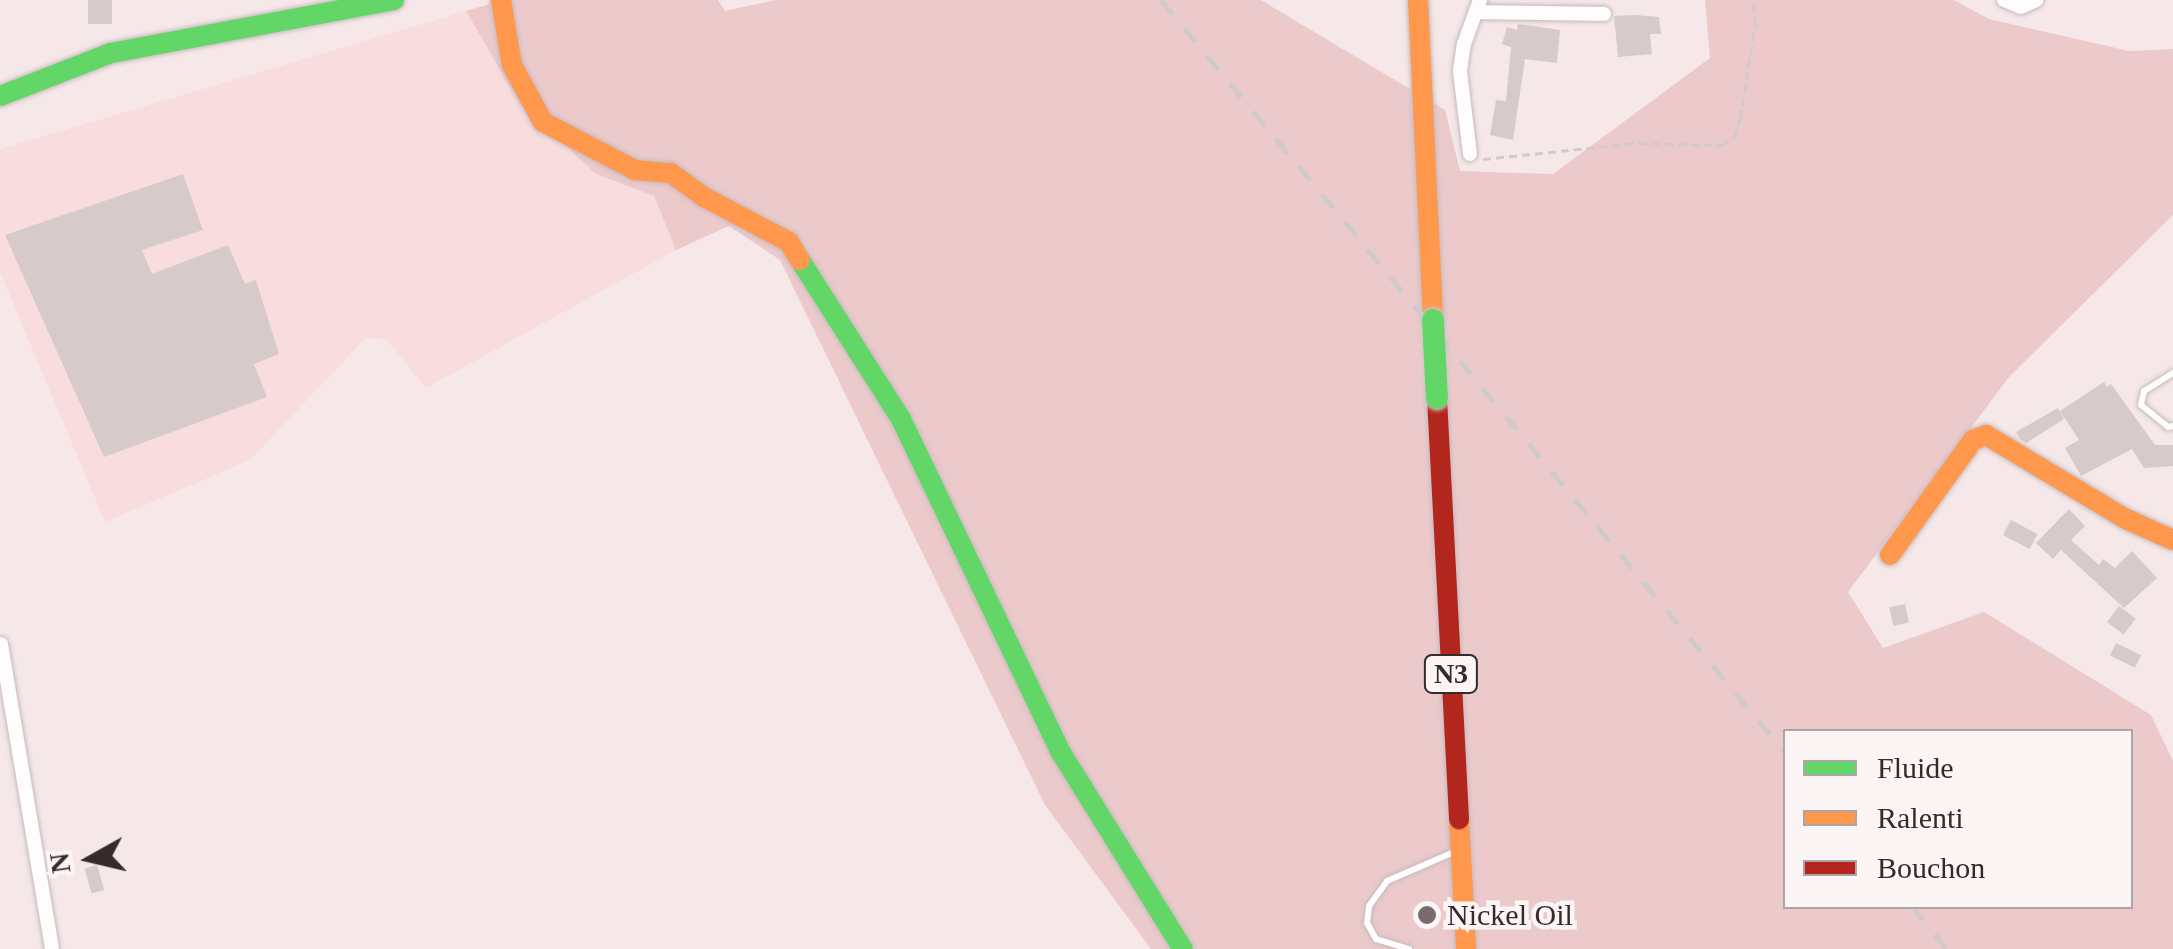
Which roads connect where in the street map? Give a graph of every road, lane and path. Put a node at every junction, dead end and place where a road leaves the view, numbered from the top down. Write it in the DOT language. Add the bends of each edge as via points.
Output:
graph roads {
  1 [pos="394,0"];
  2 [pos="501,0"];
  3 [pos="1418,0"];
  4 [pos="1430,0"];
  5 [pos="1753,0"];
  6 [pos="2004,0"];
  7 [pos="2036,0"];
  8 [pos="1479,6"];
  9 [pos="1604,14"];
  10 [pos="0,96"];
  11 [pos="1426,145"];
  12 [pos="1470,154"];
  13 [pos="2173,372"];
  14 [pos="2173,426"];
  15 [pos="2173,540"];
  16 [pos="1890,555"];
  17 [pos="1,644"];
  18 [pos="1459,850"];
  19 [pos="52,949"];
  20 [pos="1183,949"];
  21 [pos="1409,949"];
  22 [pos="1466,949"];
  1 -- 10 [label="main road" via="111,53"];
  2 -- 20 [label="main road" via="512,66 543,122 634,170 671,173 789,242 900,419 1060,751"];
  3 -- 11 [label="main road, N3"];
  4 -- 11 [label="main road"];
  5 -- 12 [label="path" via="1740,118 1734,137 1721,146 1639,143 1478,160"];
  6 -- 7 [label="street" via="2021,7"];
  8 -- 9 [label="street"];
  8 -- 12 [label="street" via="1460,71"];
  11 -- 18 [label="main road, N3, bridge"];
  13 -- 14 [label="lane" via="2144,391 2141,405"];
  15 -- 16 [label="main road" via="1986,436 1972,440"];
  17 -- 19 [label="street"];
  18 -- 21 [label="lane" via="1387,882 1369,906 1367,923 1376,940"];
  18 -- 22 [label="main road, N3"];
}
